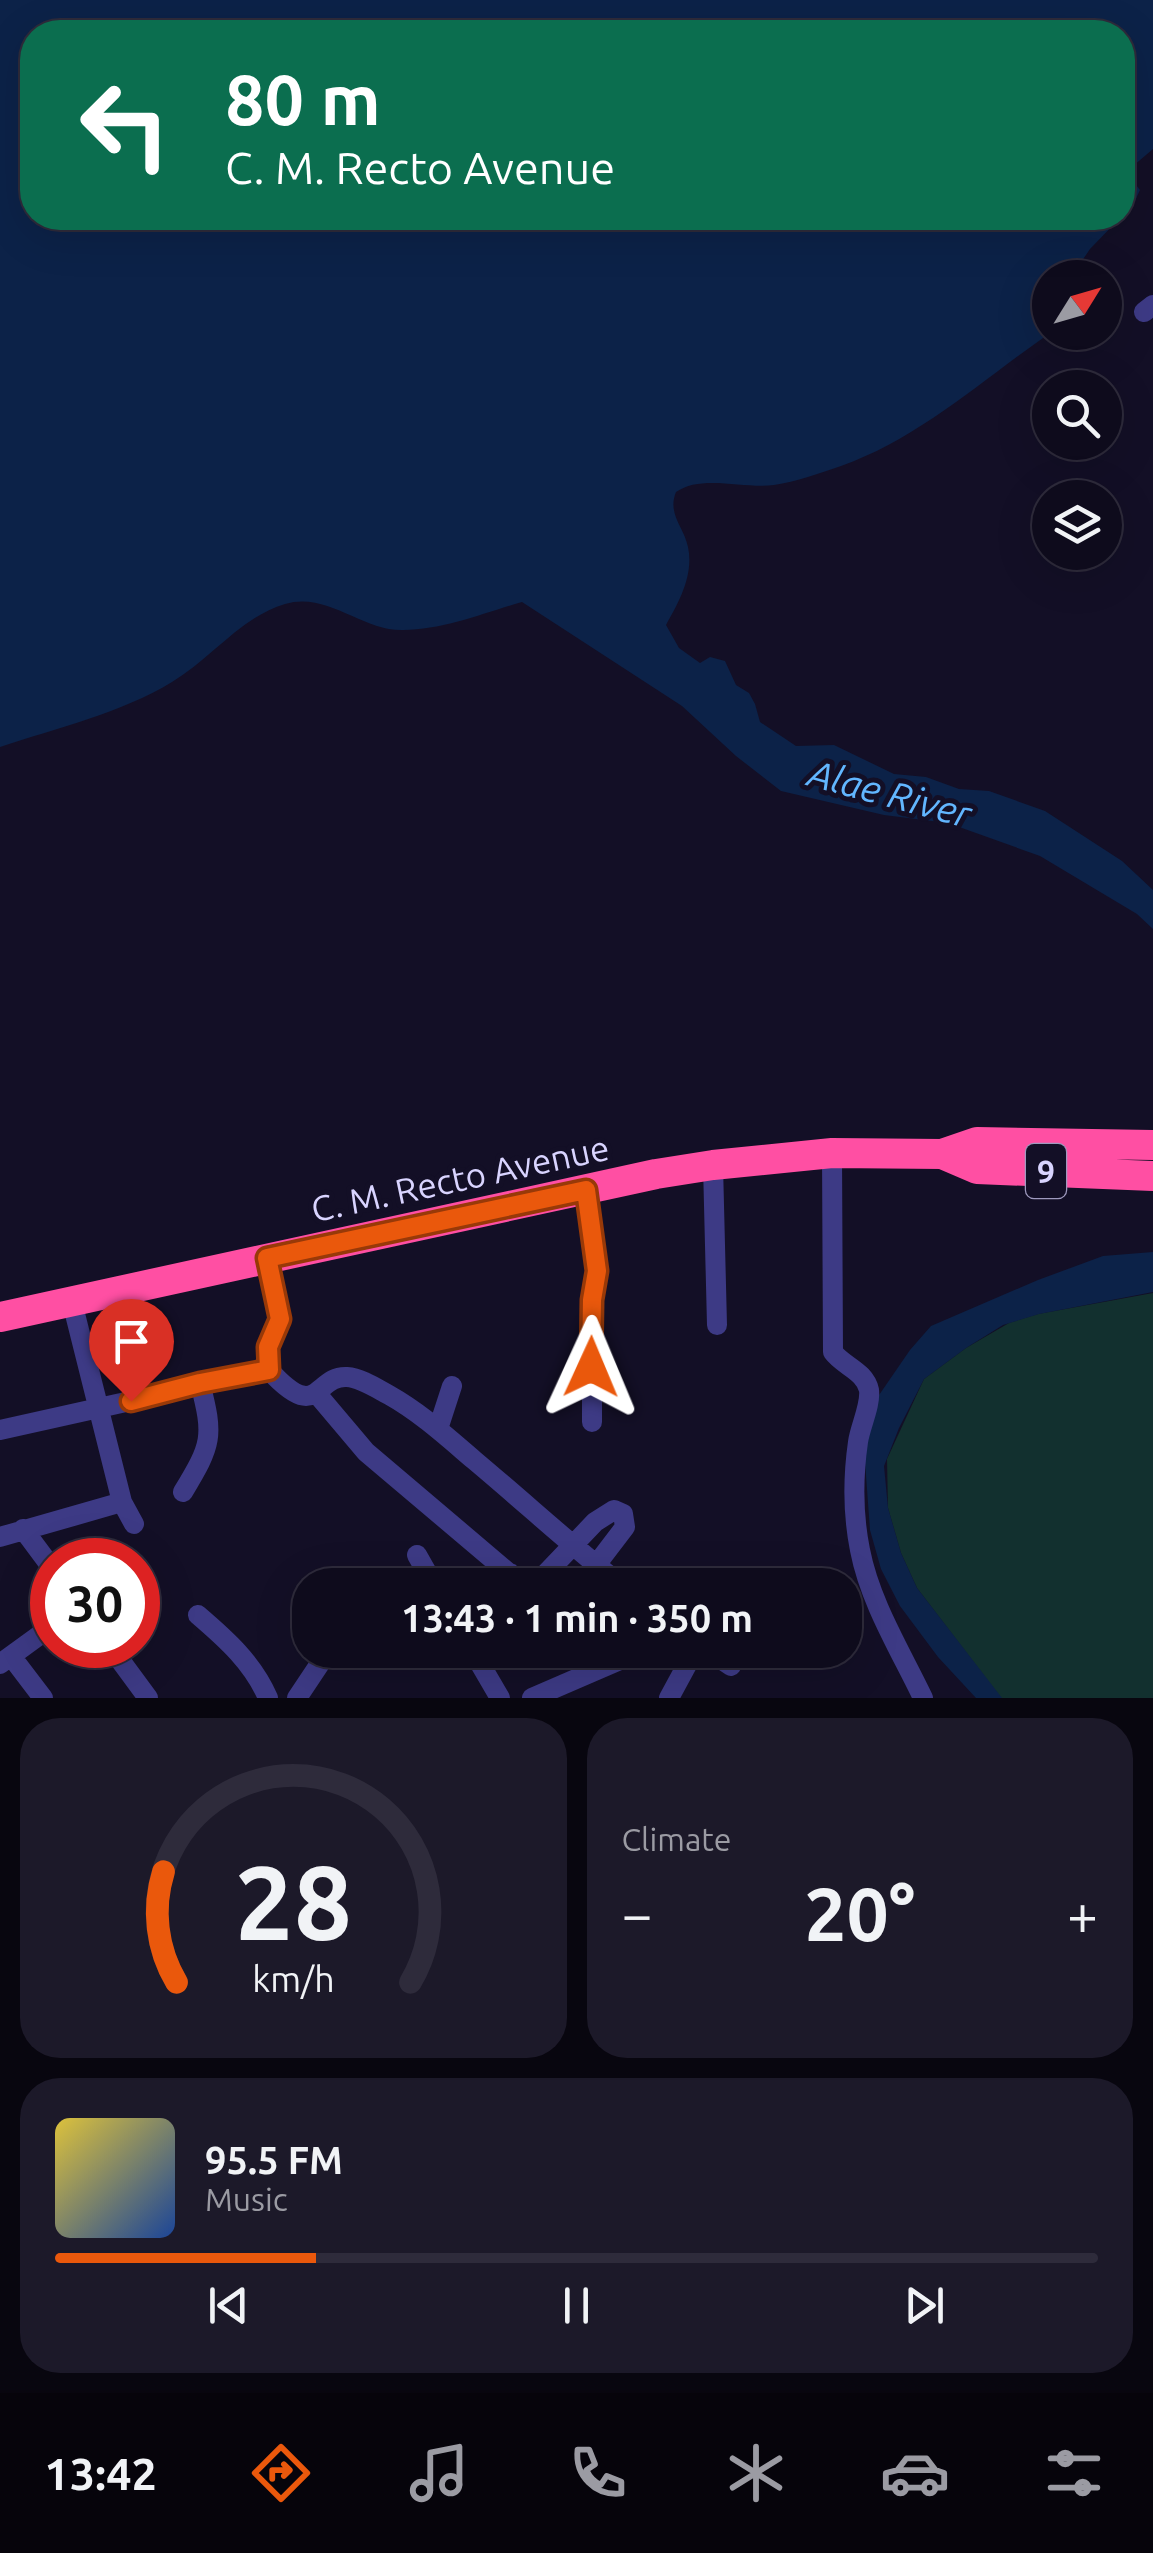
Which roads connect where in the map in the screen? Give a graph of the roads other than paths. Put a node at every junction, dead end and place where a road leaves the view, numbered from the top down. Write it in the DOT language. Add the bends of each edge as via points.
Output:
graph roads {
  1 [pos="1153,1128"];
  2 [pos="1109,1144"];
  3 [pos="1153,1146"];
  4 [pos="832,1152"];
  5 [pos="942,1154"];
  6 [pos="713,1164"];
  7 [pos="1153,1176"];
  8 [pos="586,1190"];
  9 [pos="267,1258"];
  10 [pos="72,1302"];
  11 [pos="0,1318"];
  12 [pos="716,1325"];
  13 [pos="269,1370"];
  14 [pos="200,1383"];
  15 [pos="452,1386"];
  16 [pos="317,1394"];
  17 [pos="96,1410"];
  18 [pos="592,1422"];
  19 [pos="0,1430"];
  20 [pos="438,1430"];
  21 [pos="183,1492"];
  22 [pos="122,1502"];
  23 [pos="134,1524"];
  24 [pos="23,1529"];
  25 [pos="0,1536"];
  26 [pos="30,1538"];
  27 [pos="572,1546"];
  28 [pos="416,1555"];
  29 [pos="596,1565"];
  30 [pos="424,1568"];
  31 [pos="494,1568"];
  32 [pos="551,1568"];
  33 [pos="600,1568"];
  34 [pos="198,1615"];
  35 [pos="30,1642"];
  36 [pos="6,1660"];
  37 [pos="126,1668"];
  38 [pos="317,1668"];
  39 [pos="482,1668"];
  40 [pos="584,1668"];
  41 [pos="685,1668"];
  42 [pos="43,1698"];
  43 [pos="148,1698"];
  44 [pos="268,1698"];
  45 [pos="298,1698"];
  46 [pos="500,1698"];
  47 [pos="532,1698"];
  48 [pos="669,1698"];
  49 [pos="923,1698"];
  1 -- 2 [label="street"];
  2 -- 3 [label="highway, C. M. Recto Avenue / 9"];
  2 -- 5 [label="highway, C. M. Recto Avenue / 9" via="977,1142"];
  4 -- 5 [label="highway, C. M. Recto Avenue / 9"];
  4 -- 6 [label="highway, C. M. Recto Avenue / 9"];
  4 -- 49 [label="street" via="833,1352 864,1378 870,1392 858,1442 860,1550 869,1586"];
  5 -- 7 [label="highway, C. M. Recto Avenue / 9" via="978,1169"];
  6 -- 8 [label="highway, C. M. Recto Avenue / 9"];
  6 -- 12 [label="street"];
  8 -- 9 [label="highway, C. M. Recto Avenue / 9"];
  8 -- 18 [label="street" via="597,1271"];
  9 -- 10 [label="highway, C. M. Recto Avenue / 9"];
  9 -- 13 [label="street" via="280,1319 268,1347"];
  10 -- 11 [label="highway, C. M. Recto Avenue / 9"];
  10 -- 17 [label="street"];
  13 -- 14 [label="street"];
  13 -- 16 [label="street" via="298,1394"];
  14 -- 17 [label="street"];
  14 -- 21 [label="street" via="210,1417 208,1447"];
  15 -- 20 [label="street"];
  16 -- 20 [label="street" via="346,1377 365,1382"];
  16 -- 31 [label="street" via="366,1452"];
  17 -- 19 [label="street"];
  17 -- 22 [label="street"];
  20 -- 27 [label="street"];
  22 -- 23 [label="street"];
  22 -- 24 [label="street"];
  24 -- 25 [label="street"];
  24 -- 26 [label="street"];
  27 -- 29 [label="street"];
  27 -- 29 [label="street" via="603,1514 623,1514 622,1534"];
  27 -- 32 [label="street"];
  28 -- 30 [label="street"];
  29 -- 33 [label="street"];
  34 -- 44 [label="street" via="230,1642"];
  35 -- 36 [label="street"];
  36 -- 42 [label="street"];
  37 -- 43 [label="street"];
  38 -- 45 [label="street"];
  39 -- 46 [label="street"];
  40 -- 47 [label="street"];
  41 -- 48 [label="street"];
}
